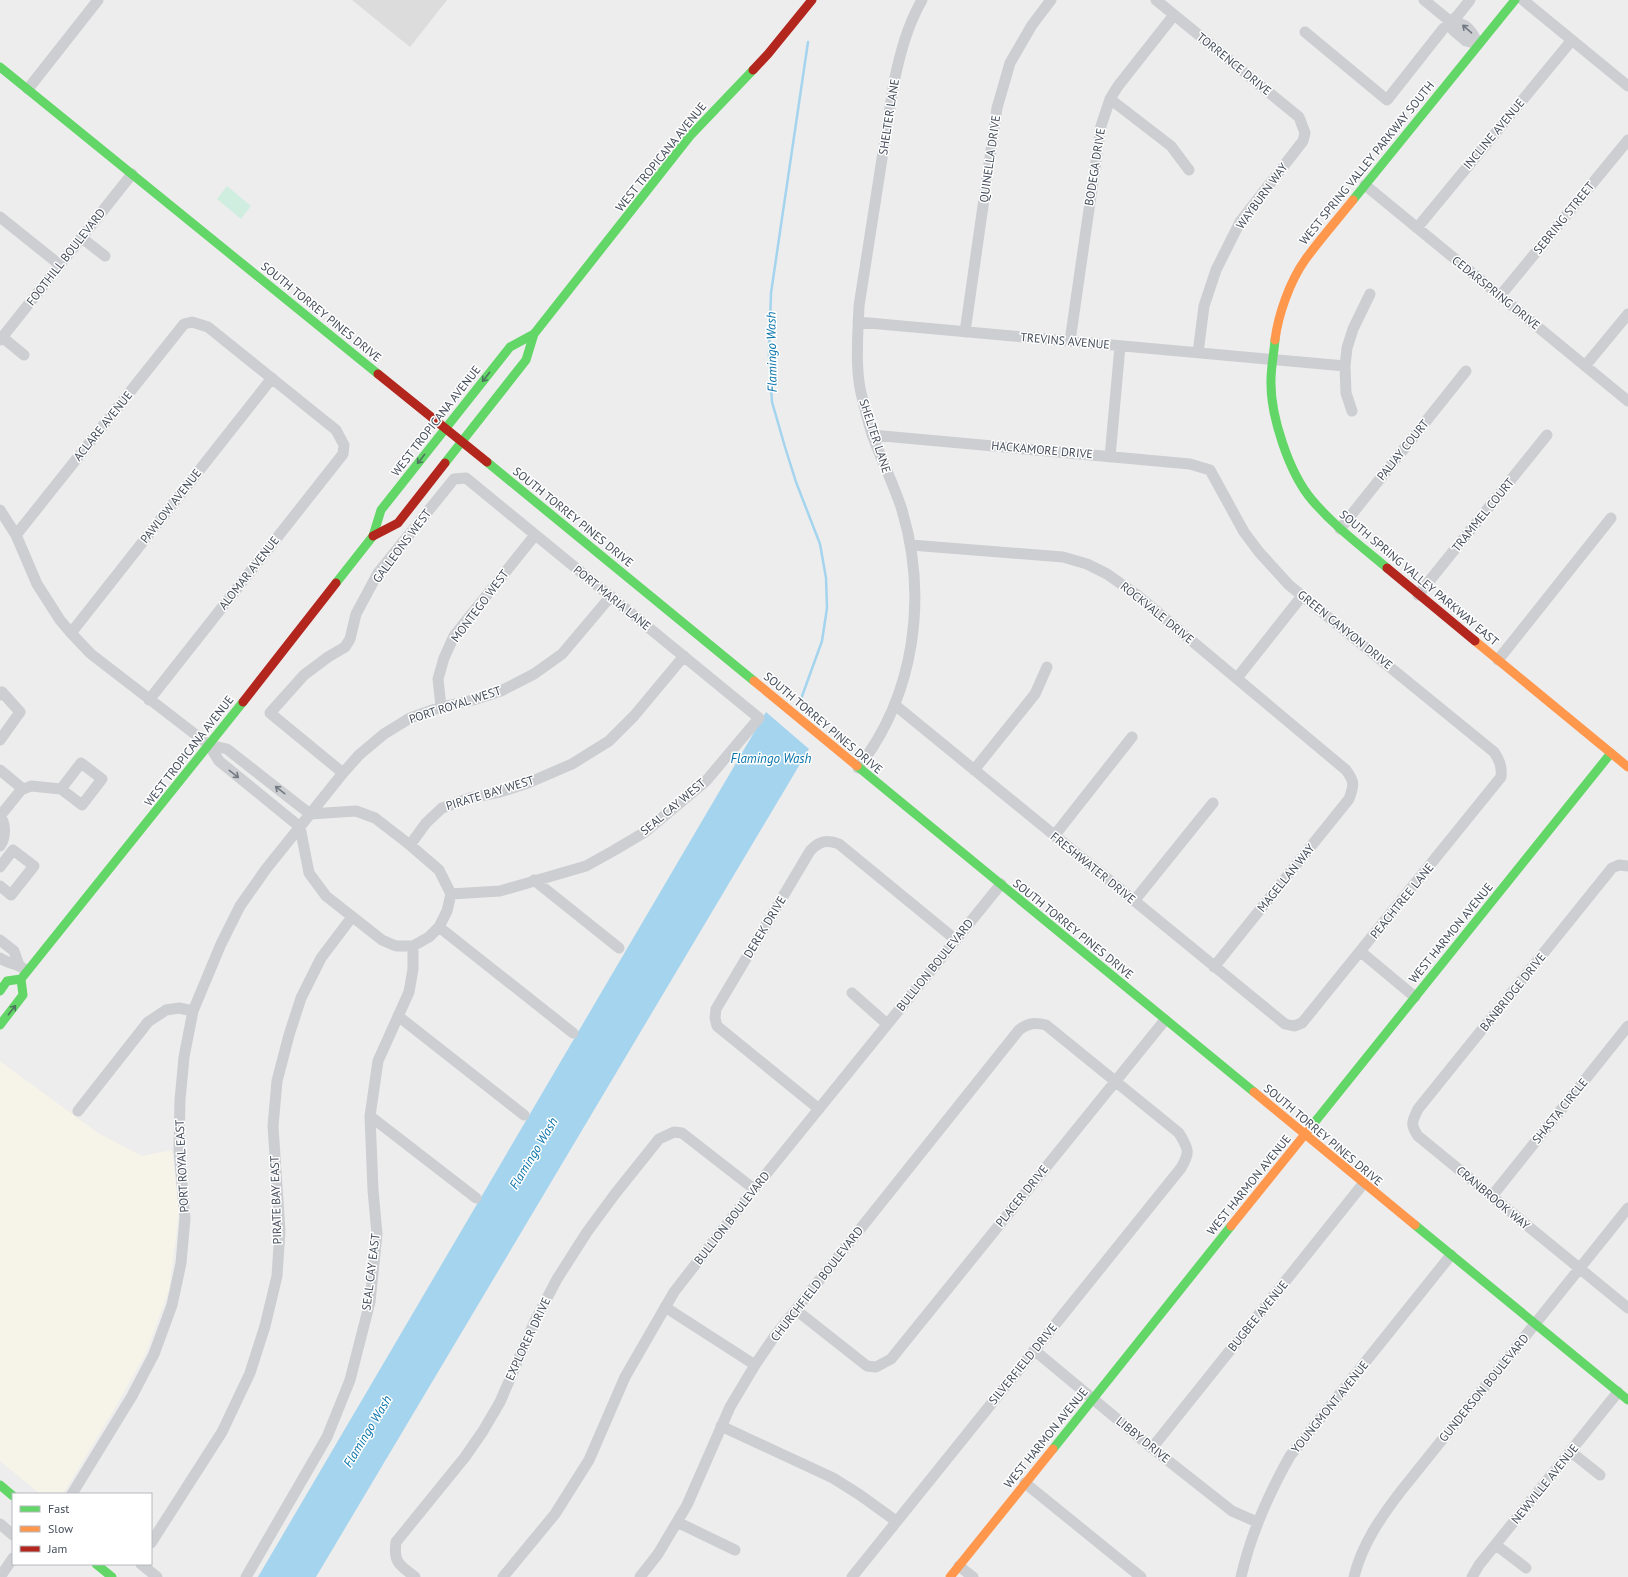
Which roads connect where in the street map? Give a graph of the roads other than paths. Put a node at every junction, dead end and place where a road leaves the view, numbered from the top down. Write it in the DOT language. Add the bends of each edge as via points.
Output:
graph roads {
  1 [pos="98,0"];
  2 [pos="922,0"];
  3 [pos="1051,0"];
  4 [pos="1156,0"];
  5 [pos="1424,0"];
  6 [pos="1470,0"];
  7 [pos="1515,0"];
  8 [pos="1523,0"];
  9 [pos="810,3"];
  10 [pos="1174,15"];
  11 [pos="1451,22"];
  12 [pos="1305,32"];
  13 [pos="1572,40"];
  14 [pos="1478,44"];
  15 [pos="0,67"];
  16 [pos="1628,86"];
  17 [pos="28,89"];
  18 [pos="1110,99"];
  19 [pos="1305,133"];
  20 [pos="1628,140"];
  21 [pos="1189,170"];
  22 [pos="132,174"];
  23 [pos="1365,185"];
  24 [pos="0,217"];
  25 [pos="1417,228"];
  26 [pos="82,238"];
  27 [pos="105,256"];
  28 [pos="60,265"];
  29 [pos="1370,294"];
  30 [pos="1500,296"];
  31 [pos="1628,314"];
  32 [pos="858,322"];
  33 [pos="965,332"];
  34 [pos="534,334"];
  35 [pos="1,339"];
  36 [pos="1070,341"];
  37 [pos="1120,346"];
  38 [pos="1198,353"];
  39 [pos="24,355"];
  40 [pos="1272,359"];
  41 [pos="1345,366"];
  42 [pos="1585,366"];
  43 [pos="1466,371"];
  44 [pos="272,378"];
  45 [pos="1628,400"];
  46 [pos="1352,411"];
  47 [pos="445,428"];
  48 [pos="872,435"];
  49 [pos="1547,435"];
  50 [pos="461,442"];
  51 [pos="1110,456"];
  52 [pos="1210,470"];
  53 [pos="466,478"];
  54 [pos="0,510"];
  55 [pos="1611,518"];
  56 [pos="1340,529"];
  57 [pos="16,535"];
  58 [pos="535,535"];
  59 [pos="373,536"];
  60 [pos="911,545"];
  61 [pos="1418,595"];
  62 [pos="610,596"];
  63 [pos="1302,596"];
  64 [pos="71,633"];
  65 [pos="684,656"];
  66 [pos="1498,660"];
  67 [pos="1047,667"];
  68 [pos="1237,678"];
  69 [pos="0,695"];
  70 [pos="149,700"];
  71 [pos="895,705"];
  72 [pos="441,707"];
  73 [pos="759,718"];
  74 [pos="1132,737"];
  75 [pos="0,740"];
  76 [pos="209,745"];
  77 [pos="1611,753"];
  78 [pos="1628,767"];
  79 [pos="858,768"];
  80 [pos="1502,769"];
  81 [pos="0,770"];
  82 [pos="974,770"];
  83 [pos="343,773"];
  84 [pos="1354,786"];
  85 [pos="23,789"];
  86 [pos="61,789"];
  87 [pos="1213,804"];
  88 [pos="0,816"];
  89 [pos="305,820"];
  90 [pos="1054,836"];
  91 [pos="410,845"];
  92 [pos="0,846"];
  93 [pos="1624,865"];
  94 [pos="0,867"];
  95 [pos="534,880"];
  96 [pos="1000,884"];
  97 [pos="0,886"];
  98 [pos="451,894"];
  99 [pos="1134,901"];
  100 [pos="352,917"];
  101 [pos="439,927"];
  102 [pos="0,940"];
  103 [pos="956,940"];
  104 [pos="413,946"];
  105 [pos="619,948"];
  106 [pos="1361,952"];
  107 [pos="0,958"];
  108 [pos="1214,967"];
  109 [pos="23,972"];
  110 [pos="0,991"];
  111 [pos="852,992"];
  112 [pos="1415,997"];
  113 [pos="193,1011"];
  114 [pos="398,1016"];
  115 [pos="1165,1020"];
  116 [pos="0,1024"];
  117 [pos="887,1024"];
  118 [pos="1294,1026"];
  119 [pos="1628,1026"];
  120 [pos="573,1033"];
  121 [pos="1115,1081"];
  122 [pos="819,1109"];
  123 [pos="78,1111"];
  124 [pos="524,1115"];
  125 [pos="370,1116"];
  126 [pos="1412,1123"];
  127 [pos="1304,1135"];
  128 [pos="1363,1184"];
  129 [pos="754,1189"];
  130 [pos="1492,1196"];
  131 [pos="476,1198"];
  132 [pos="1628,1208"];
  133 [pos="1451,1255"];
  134 [pos="1579,1269"];
  135 [pos="665,1307"];
  136 [pos="1628,1308"];
  137 [pos="796,1310"];
  138 [pos="1535,1324"];
  139 [pos="1034,1350"];
  140 [pos="755,1365"];
  141 [pos="1618,1392"];
  142 [pos="1093,1399"];
  143 [pos="1628,1400"];
  144 [pos="721,1426"];
  145 [pos="1152,1448"];
  146 [pos="1571,1452"];
  147 [pos="1600,1475"];
  148 [pos="1026,1483"];
  149 [pos="0,1485"];
  150 [pos="73,1493"];
  151 [pos="12,1495"];
  152 [pos="896,1521"];
  153 [pos="677,1522"];
  154 [pos="1256,1522"];
  155 [pos="0,1524"];
  156 [pos="12,1534"];
  157 [pos="152,1541"];
  158 [pos="1496,1544"];
  159 [pos="736,1550"];
  160 [pos="12,1559"];
  161 [pos="97,1565"];
  162 [pos="142,1565"];
  163 [pos="959,1566"];
  164 [pos="1526,1568"];
  165 [pos="0,1577"];
  166 [pos="112,1577"];
  167 [pos="157,1577"];
  168 [pos="246,1577"];
  169 [pos="415,1577"];
  170 [pos="503,1577"];
  171 [pos="640,1577"];
  172 [pos="852,1577"];
  173 [pos="950,1577"];
  174 [pos="973,1577"];
  175 [pos="1141,1577"];
  176 [pos="1241,1577"];
  177 [pos="1354,1577"];
  178 [pos="1472,1577"];
  1 -- 17 [label="street"];
  2 -- 32 [label="street, SHELTER LANE" via="909,26 894,82"];
  3 -- 33 [label="street, QUINELLA DRIVE" via="1032,25 1010,63 997,108"];
  4 -- 10 [label="street, TORRENCE DRIVE"];
  5 -- 11 [label="street"];
  6 -- 11 [label="street"];
  7 -- 14 [label="main road, WEST SPRING VALLEY PARKWAY SOUTH"];
  8 -- 13 [label="street"];
  9 -- 34 [label="main road, WEST TROPICANA AVENUE" via="768,54 690,136"];
  10 -- 18 [label="street, BODEGA DRIVE"];
  10 -- 19 [label="street, TORRENCE DRIVE" via="1299,117"];
  11 -- 12 [label="street" via="1387,100"];
  11 -- 14 [label="street" via="1460,22 1472,32"];
  13 -- 16 [label="street"];
  13 -- 25 [label="street, INCLINE AVENUE"];
  14 -- 23 [label="main road, WEST SPRING VALLEY PARKWAY SOUTH"];
  15 -- 17 [label="main road, SOUTH TORREY PINES DRIVE"];
  17 -- 22 [label="main road, SOUTH TORREY PINES DRIVE"];
  18 -- 21 [label="street" via="1171,146"];
  18 -- 36 [label="street, BODEGA DRIVE" via="1101,126"];
  19 -- 38 [label="street, WAYBURN WAY" via="1303,141 1240,222 1216,270 1204,306"];
  20 -- 30 [label="street, SEBRING STREET"];
  22 -- 26 [label="street, FOOTHILL BOULEVARD"];
  22 -- 47 [label="main road, SOUTH TORREY PINES DRIVE"];
  23 -- 25 [label="street, CEDARSPRING DRIVE"];
  23 -- 40 [label="main road, WEST SPRING VALLEY PARKWAY SOUTH" via="1304,261 1277,323"];
  24 -- 28 [label="street"];
  25 -- 30 [label="street, CEDARSPRING DRIVE"];
  26 -- 27 [label="street"];
  26 -- 28 [label="street, FOOTHILL BOULEVARD"];
  28 -- 35 [label="street, FOOTHILL BOULEVARD"];
  29 -- 41 [label="street" via="1353,329"];
  30 -- 42 [label="street, CEDARSPRING DRIVE"];
  31 -- 42 [label="street"];
  32 -- 33 [label="street, TREVINS AVENUE"];
  32 -- 48 [label="street, SHELTER LANE" via="861,392"];
  33 -- 36 [label="street, TREVINS AVENUE"];
  34 -- 47 [label="main road, WEST TROPICANA AVENUE, one-way" via="510,347"];
  34 -- 50 [label="main road, WEST TROPICANA AVENUE" via="526,360"];
  35 -- 39 [label="street"];
  36 -- 37 [label="street, TREVINS AVENUE"];
  37 -- 38 [label="street, TREVINS AVENUE"];
  37 -- 51 [label="street"];
  38 -- 40 [label="street, TREVINS AVENUE"];
  40 -- 41 [label="street, TREVINS AVENUE"];
  40 -- 56 [label="main road, SOUTH SPRING VALLEY PARKWAY EAST" via="1272,403 1282,444 1311,499"];
  41 -- 46 [label="street" via="1346,393"];
  42 -- 45 [label="street, CEDARSPRING DRIVE"];
  43 -- 56 [label="street, PALJAY COURT"];
  44 -- 57 [label="street, ACLARE AVENUE" via="208,327 192,322 184,324"];
  44 -- 64 [label="street, PAWLOW AVENUE"];
  44 -- 70 [label="street, ALOMAR AVENUE" via="336,430 344,444 343,454"];
  47 -- 50 [label="main road, SOUTH TORREY PINES DRIVE"];
  47 -- 59 [label="main road, WEST TROPICANA AVENUE, one-way" via="381,510"];
  48 -- 51 [label="street, HACKAMORE DRIVE"];
  48 -- 60 [label="street, SHELTER LANE" via="902,510"];
  49 -- 61 [label="street, TRAMMEL COURT"];
  50 -- 59 [label="main road, WEST TROPICANA AVENUE" via="398,523"];
  50 -- 79 [label="main road, SOUTH TORREY PINES DRIVE"];
  51 -- 52 [label="street, HACKAMORE DRIVE" via="1190,464"];
  52 -- 63 [label="street, GREEN CANYON DRIVE" via="1244,532 1259,552"];
  53 -- 58 [label="street, PORT MARIA LANE"];
  53 -- 83 [label="street, GALLEONS WEST" via="454,479 378,573 356,614 350,639 345,647 328,656 304,675 270,713"];
  54 -- 57 [label="street"];
  55 -- 66 [label="street"];
  56 -- 61 [label="main road, SOUTH SPRING VALLEY PARKWAY EAST"];
  57 -- 64 [label="street" via="37,584"];
  58 -- 62 [label="street, PORT MARIA LANE"];
  58 -- 72 [label="street, MONTEGO WEST" via="454,636 438,679"];
  59 -- 76 [label="main road, WEST TROPICANA AVENUE"];
  60 -- 68 [label="street, ROCKVALE DRIVE" via="1037,554 1063,557 1087,564 1121,583"];
  60 -- 71 [label="street, SHELTER LANE" via="915,616 910,658"];
  61 -- 66 [label="main road, SOUTH SPRING VALLEY PARKWAY EAST"];
  62 -- 65 [label="street, PORT MARIA LANE"];
  62 -- 72 [label="street, PORT ROYAL WEST" via="562,654 534,674 501,691"];
  63 -- 68 [label="street"];
  63 -- 80 [label="street, GREEN CANYON DRIVE" via="1494,752 1500,760"];
  64 -- 70 [label="street" via="91,654"];
  65 -- 73 [label="street, PORT MARIA LANE"];
  65 -- 91 [label="street, PIRATE BAY WEST" via="634,716 609,741 572,764 528,783 442,808 426,822"];
  66 -- 77 [label="main road, SOUTH SPRING VALLEY PARKWAY EAST"];
  67 -- 82 [label="street" via="1035,694"];
  68 -- 84 [label="street, ROCKVALE DRIVE" via="1346,770"];
  69 -- 75 [label="street" via="2,692 20,712"];
  70 -- 76 [label="street"];
  71 -- 79 [label="street, SHELTER LANE" via="872,750"];
  71 -- 82 [label="street, FRESHWATER DRIVE"];
  72 -- 83 [label="street, PORT ROYAL WEST" via="410,718 384,734 359,755"];
  73 -- 95 [label="street, SEAL CAY WEST" via="706,781 645,832 586,866"];
  74 -- 90 [label="street"];
  76 -- 89 [label="street, one-way" via="219,761"];
  89 -- 76 [label="street, one-way" via="227,749"];
  76 -- 109 [label="main road, WEST TROPICANA AVENUE"];
  77 -- 78 [label="main road, SOUTH SPRING VALLEY PARKWAY EAST"];
  77 -- 112 [label="main road, WEST HARMON AVENUE"];
  79 -- 96 [label="main road, SOUTH TORREY PINES DRIVE"];
  80 -- 106 [label="street, PEACHTREE LANE" via="1500,777"];
  81 -- 85 [label="street"];
  82 -- 90 [label="street, FRESHWATER DRIVE"];
  83 -- 89 [label="street, PORT ROYAL WEST"];
  84 -- 108 [label="street, MAGELLAN WAY" via="1349,799"];
  85 -- 86 [label="street" via="30,786"];
  85 -- 88 [label="street"];
  87 -- 99 [label="street"];
  88 -- 92 [label="street" via="4,827"];
  89 -- 91 [label="street" via="356,811 375,818"];
  89 -- 100 [label="street" via="310,873 326,896"];
  89 -- 113 [label="street, PORT ROYAL EAST" via="240,906"];
  90 -- 99 [label="street, FRESHWATER DRIVE"];
  91 -- 98 [label="street" via="439,870"];
  93 -- 126 [label="street, BANBRIDGE DRIVE" via="1612,868 1418,1110"];
  94 -- 97 [label="street" via="14,850 34,866 11,895"];
  95 -- 98 [label="street, SEAL CAY WEST" via="500,891"];
  95 -- 105 [label="street"];
  96 -- 103 [label="street, BULLION BOULEVARD"];
  96 -- 115 [label="main road, SOUTH TORREY PINES DRIVE"];
  98 -- 101 [label="street" via="447,911"];
  99 -- 108 [label="street, FRESHWATER DRIVE"];
  100 -- 104 [label="street" via="382,940 396,946"];
  100 -- 157 [label="street, PIRATE BAY EAST" via="321,958 301,998 277,1081 273,1126 280,1231 277,1276 265,1326 252,1366 222,1432"];
  101 -- 104 [label="street"];
  101 -- 120 [label="street"];
  102 -- 109 [label="street" via="14,951"];
  103 -- 117 [label="street, BULLION BOULEVARD"];
  103 -- 122 [label="street, DEREK DRIVE" via="839,844 823,841 815,845 716,1009 715,1018 717,1026"];
  104 -- 114 [label="street, SEAL CAY EAST" via="409,992"];
  106 -- 112 [label="street"];
  106 -- 118 [label="street, PEACHTREE LANE" via="1302,1023"];
  107 -- 109 [label="street"];
  108 -- 118 [label="street, FRESHWATER DRIVE" via="1285,1024"];
  109 -- 110 [label="main road, WEST TROPICANA AVENUE" via="7,982"];
  116 -- 109 [label="main road, one-way" via="23,995"];
  111 -- 117 [label="street"];
  112 -- 127 [label="main road, WEST HARMON AVENUE"];
  113 -- 123 [label="street" via="179,1008 166,1010 148,1022"];
  113 -- 150 [label="street, PORT ROYAL EAST" via="184,1057 180,1100 179,1150 185,1218 181,1263 172,1305 154,1354 132,1396"];
  114 -- 124 [label="street"];
  114 -- 125 [label="street, SEAL CAY EAST" via="378,1060"];
  115 -- 121 [label="street, PLACER DRIVE"];
  115 -- 127 [label="main road, SOUTH TORREY PINES DRIVE"];
  117 -- 122 [label="street, BULLION BOULEVARD"];
  119 -- 130 [label="street, SHASTA CIRCLE"];
  121 -- 137 [label="street, PLACER DRIVE" via="891,1359 876,1367 867,1366"];
  121 -- 137 [label="street, CHURCHFIELD BOULEVARD" via="1046,1025 1026,1025 1019,1030"];
  121 -- 139 [label="street, SILVERFIELD DRIVE" via="1179,1133 1187,1148 1186,1158 1181,1168"];
  122 -- 129 [label="street, BULLION BOULEVARD"];
  125 -- 131 [label="street"];
  125 -- 168 [label="street, SEAL CAY EAST" via="377,1234 370,1302 350,1380 327,1437"];
  126 -- 130 [label="street, CRANBROOK WAY" via="1418,1136"];
  127 -- 128 [label="main road, SOUTH TORREY PINES DRIVE"];
  127 -- 142 [label="main road, WEST HARMON AVENUE"];
  128 -- 133 [label="main road, SOUTH TORREY PINES DRIVE"];
  128 -- 145 [label="street, BUGBEE AVENUE"];
  129 -- 135 [label="street, BULLION BOULEVARD"];
  129 -- 169 [label="street, EXPLORER DRIVE" via="682,1133 674,1132 659,1139 587,1232 557,1279 535,1321 500,1402 483,1431 396,1542 394,1554 397,1562"];
  130 -- 134 [label="street, CRANBROOK WAY"];
  132 -- 134 [label="street, GUNDERSON BOULEVARD"];
  133 -- 138 [label="main road, SOUTH TORREY PINES DRIVE"];
  133 -- 154 [label="street, YOUNGMONT AVENUE" via="1290,1456"];
  134 -- 136 [label="street, CRANBROOK WAY"];
  134 -- 138 [label="street, GUNDERSON BOULEVARD"];
  135 -- 140 [label="street"];
  135 -- 170 [label="street, BULLION BOULEVARD" via="625,1377 589,1460 555,1514"];
  137 -- 140 [label="street, CHURCHFIELD BOULEVARD"];
  138 -- 141 [label="main road, SOUTH TORREY PINES DRIVE"];
  138 -- 177 [label="street, GUNDERSON BOULEVARD" via="1377,1523"];
  139 -- 142 [label="street, LIBBY DRIVE"];
  139 -- 152 [label="street, SILVERFIELD DRIVE"];
  140 -- 144 [label="street, CHURCHFIELD BOULEVARD"];
  141 -- 143 [label="main road, SOUTH TORREY PINES DRIVE"];
  141 -- 146 [label="street, NEWVILLE AVENUE"];
  142 -- 145 [label="street, LIBBY DRIVE"];
  142 -- 148 [label="main road, WEST HARMON AVENUE"];
  144 -- 152 [label="street" via="833,1478"];
  144 -- 153 [label="street, CHURCHFIELD BOULEVARD" via="687,1506"];
  145 -- 154 [label="street, LIBBY DRIVE" via="1232,1511"];
  146 -- 147 [label="street"];
  146 -- 158 [label="street, NEWVILLE AVENUE"];
  148 -- 163 [label="main road, WEST HARMON AVENUE"];
  148 -- 175 [label="street"];
  149 -- 151 [label="main road"];
  152 -- 172 [label="street, SILVERFIELD DRIVE"];
  153 -- 159 [label="street"];
  153 -- 171 [label="street, CHURCHFIELD BOULEVARD" via="658,1554"];
  154 -- 176 [label="street, YOUNGMONT AVENUE"];
  155 -- 156 [label="street"];
  158 -- 164 [label="street"];
  158 -- 178 [label="street, NEWVILLE AVENUE"];
  160 -- 165 [label="street"];
  161 -- 166 [label="main road"];
  162 -- 167 [label="street"];
  163 -- 173 [label="main road, WEST HARMON AVENUE"];
  163 -- 174 [label="street"];
}
